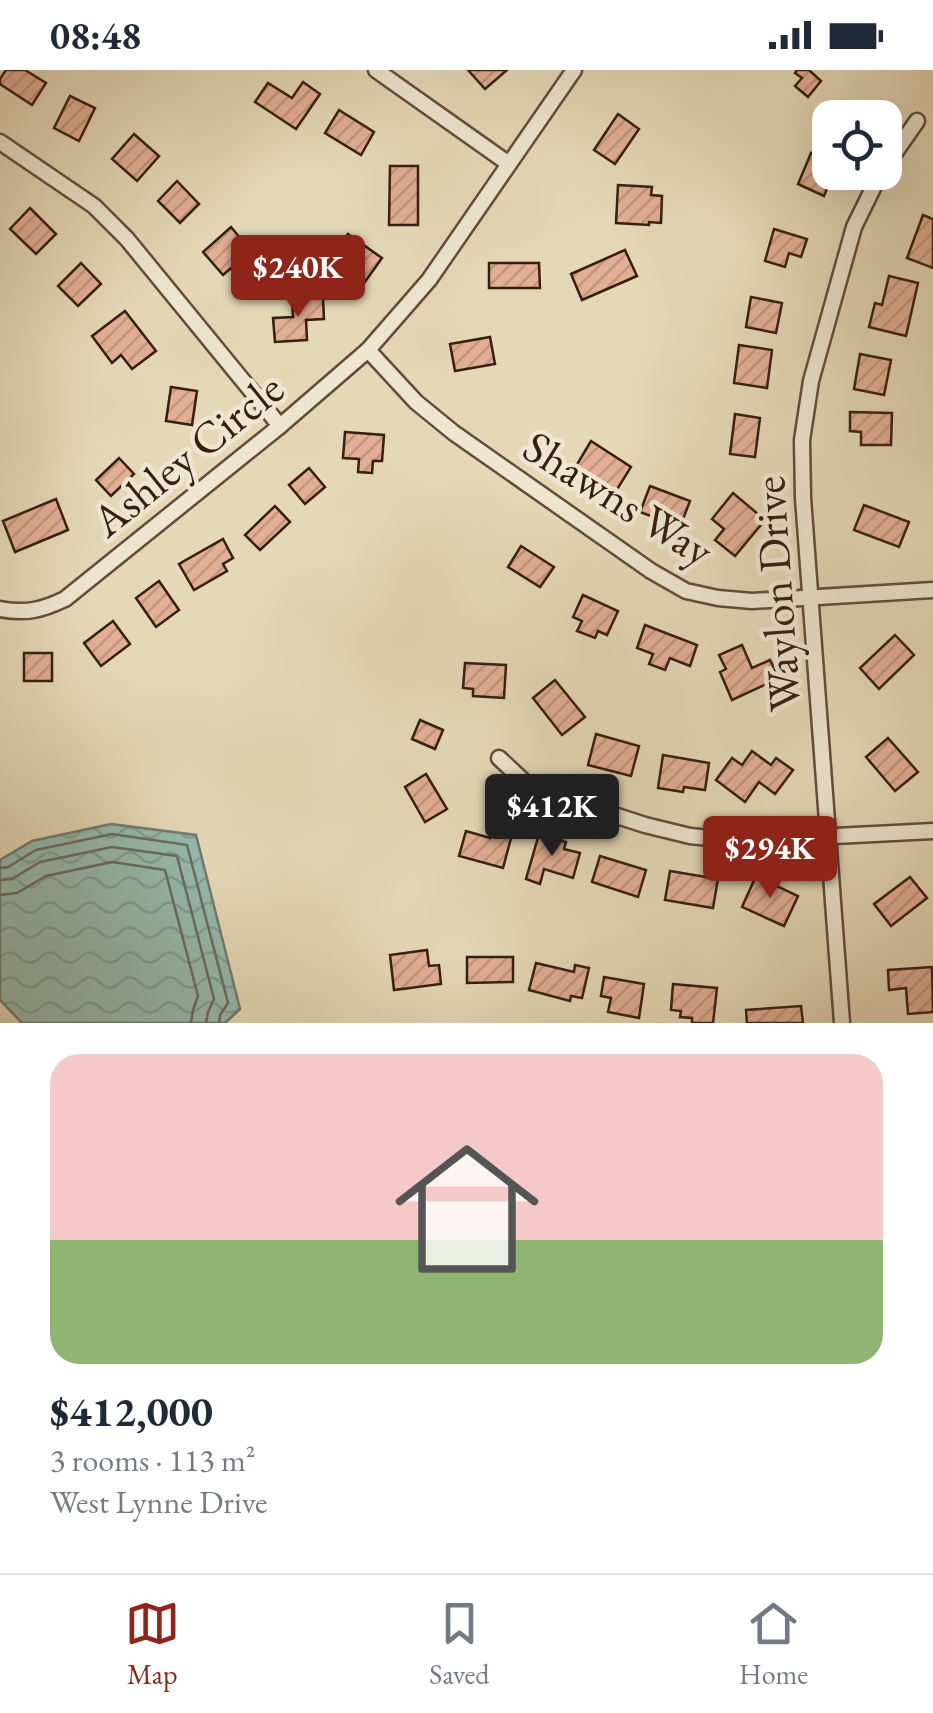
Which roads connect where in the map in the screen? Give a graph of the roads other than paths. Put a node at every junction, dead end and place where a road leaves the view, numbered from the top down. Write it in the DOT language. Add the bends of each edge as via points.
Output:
graph roads {
  1 [pos="376,70"];
  2 [pos="574,70"];
  3 [pos="918,121"];
  4 [pos="0,142"];
  5 [pos="902,143"];
  6 [pos="509,164"];
  7 [pos="873,190"];
  8 [pos="368,350"];
  9 [pos="280,426"];
  10 [pos="933,590"];
  11 [pos="810,598"];
  12 [pos="0,609"];
  13 [pos="499,758"];
  14 [pos="933,831"];
  15 [pos="829,838"];
  16 [pos="842,1023"];
  1 -- 6 [label="street"];
  2 -- 6 [label="street, Ashley Circle"];
  3 -- 5 [label="street, Waylon Drive"];
  4 -- 9 [label="street" via="94,206 127,239"];
  6 -- 8 [label="street, Ashley Circle" via="430,280"];
  7 -- 11 [label="street, Waylon Drive" via="854,227 811,381 802,440"];
  8 -- 9 [label="street, Ashley Circle"];
  8 -- 11 [label="street, Shawns Way" via="454,432 651,571 718,598"];
  9 -- 12 [label="street, Ashley Circle" via="65,599 41,610"];
  10 -- 11 [label="street, Shawns Way"];
  11 -- 15 [label="street, Waylon Drive"];
  13 -- 15 [label="street" via="532,788 690,836"];
  14 -- 15 [label="street"];
  15 -- 16 [label="street, Waylon Drive"];
}
